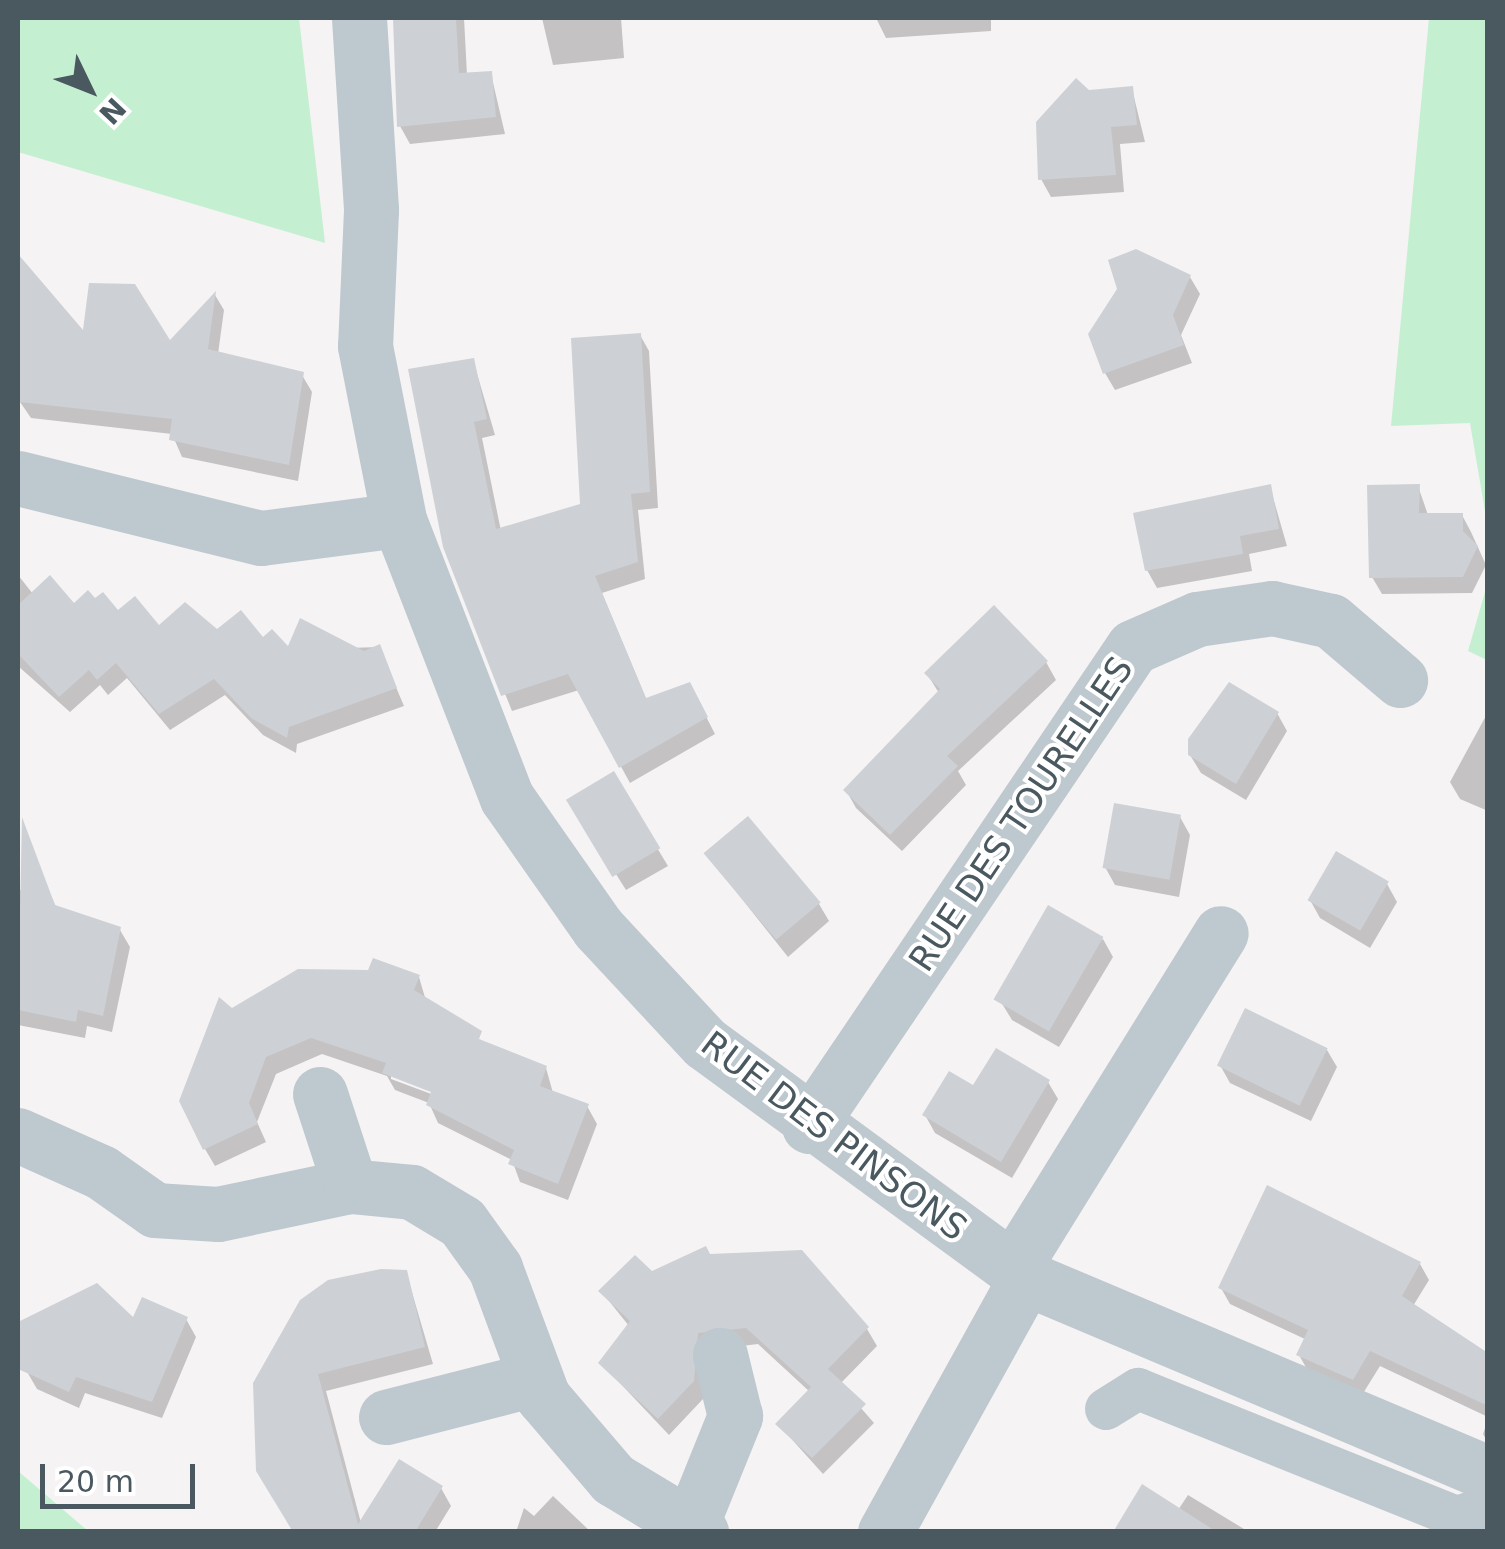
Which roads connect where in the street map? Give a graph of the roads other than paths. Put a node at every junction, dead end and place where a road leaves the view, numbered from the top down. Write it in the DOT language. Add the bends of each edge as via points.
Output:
graph roads {
  1 [pos="360,18"];
  2 [pos="18,478"];
  3 [pos="400,520"];
  4 [pos="1400,680"];
  5 [pos="1222,933"];
  6 [pos="320,1094"];
  7 [pos="809,1126"];
  8 [pos="18,1134"];
  9 [pos="350,1186"];
  10 [pos="1020,1273"];
  11 [pos="720,1355"];
  12 [pos="534,1379"];
  13 [pos="1106,1410"];
  14 [pos="386,1417"];
  15 [pos="1488,1472"];
  16 [pos="1488,1507"];
  17 [pos="696,1528"];
  18 [pos="885,1532"];
  1 -- 3 [label="street, RUE DES PINSONS" via="371,210 365,346"];
  2 -- 3 [label="street" via="260,538"];
  3 -- 7 [label="street, RUE DES PINSONS" via="507,798 598,928 705,1043"];
  4 -- 7 [label="street, RUE DES TOURELLES" via="1331,621 1272,608 1197,619 1133,647"];
  5 -- 10 [label="street"];
  6 -- 9 [label="street"];
  7 -- 10 [label="street, RUE DES PINSONS"];
  8 -- 9 [label="street" via="101,1172 156,1210 218,1214"];
  9 -- 12 [label="street" via="412,1192 462,1222 495,1268"];
  10 -- 15 [label="street, RUE DES PINSONS"];
  10 -- 18 [label="street"];
  11 -- 17 [label="street" via="735,1416"];
  12 -- 14 [label="street"];
  12 -- 17 [label="street" via="613,1479"];
  13 -- 16 [label="street" via="1138,1389 1457,1517"];
}
